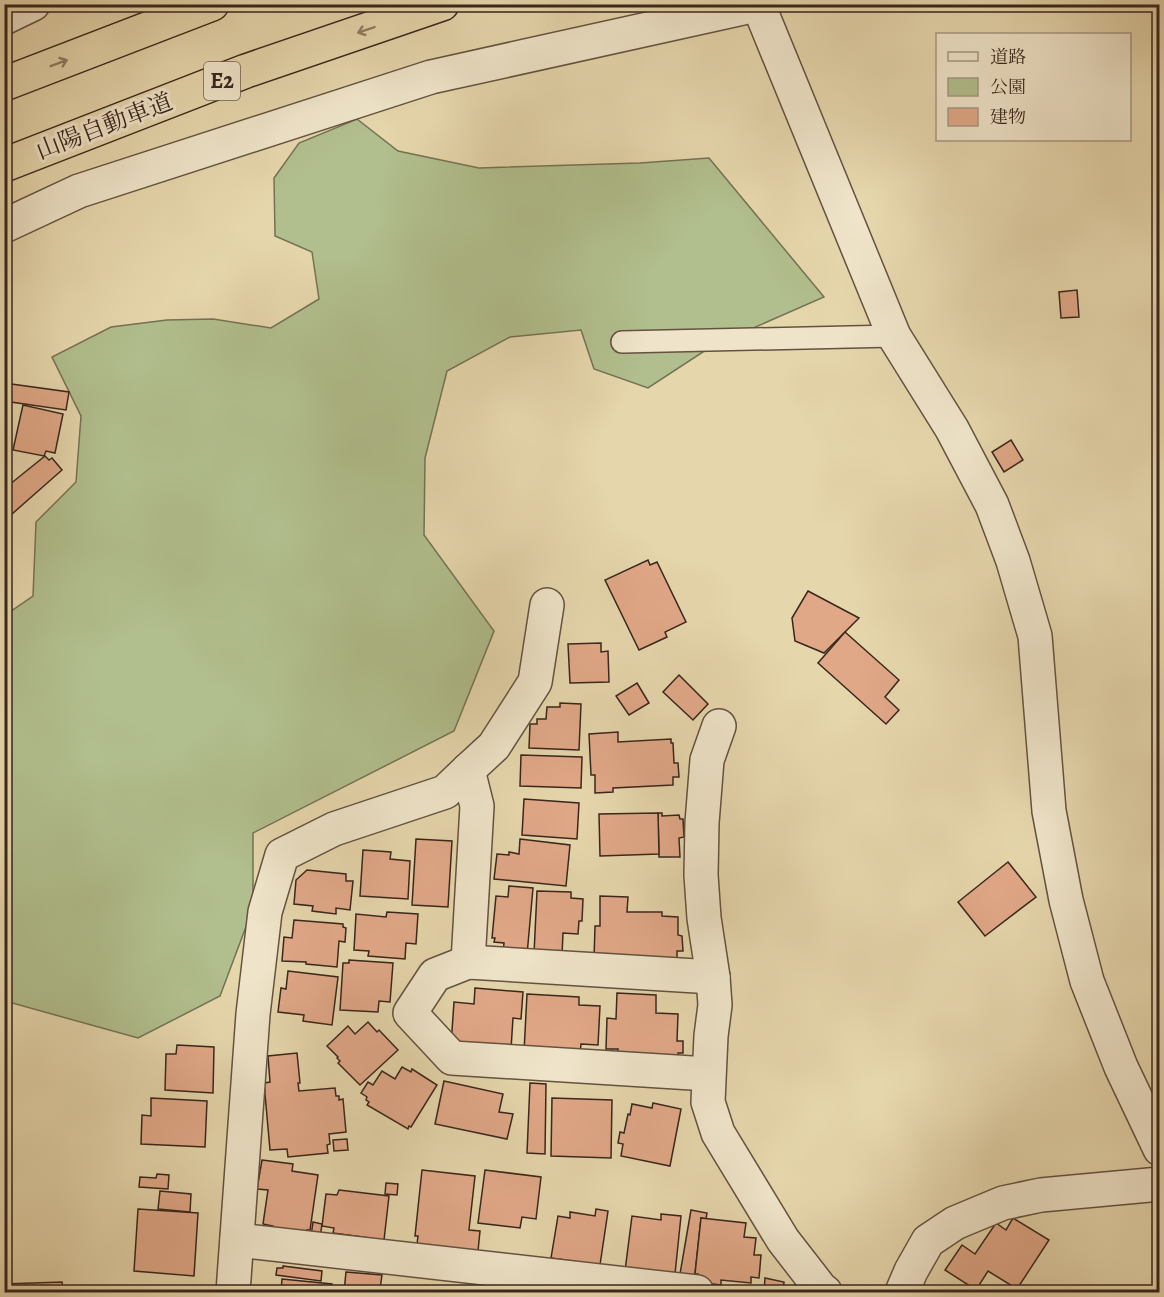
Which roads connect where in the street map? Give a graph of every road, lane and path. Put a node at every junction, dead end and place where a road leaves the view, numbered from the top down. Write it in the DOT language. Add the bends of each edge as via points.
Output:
graph roads {
  1 [pos="33,4"];
  2 [pos="212,4"];
  3 [pos="441,4"];
  4 [pos="759,5"];
  5 [pos="4,18"];
  6 [pos="4,84"];
  7 [pos="4,165"];
  8 [pos="4,226"];
  9 [pos="894,336"];
  10 [pos="622,342"];
  11 [pos="548,605"];
  12 [pos="719,726"];
  13 [pos="468,770"];
  14 [pos="468,962"];
  15 [pos="713,977"];
  16 [pos="708,1074"];
  17 [pos="1160,1149"];
  18 [pos="1160,1184"];
  19 [pos="237,1240"];
  20 [pos="233,1293"];
  21 [pos="698,1293"];
  22 [pos="825,1293"];
  23 [pos="902,1293"];
  1 -- 5 [label="street"];
  6 -- 2 [label="highway, one-way"];
  3 -- 7 [label="highway, 山陽自動車道 / E2, one-way" via="246,71"];
  4 -- 8 [label="street" via="432,77 79,190"];
  4 -- 9 [label="street"];
  9 -- 10 [label="lane"];
  9 -- 17 [label="street" via="952,429 992,505 1013,561 1035,636 1049,811 1066,900 1088,981 1121,1067"];
  11 -- 13 [label="street" via="535,682 494,746"];
  12 -- 15 [label="street" via="707,760 702,823 704,918"];
  13 -- 14 [label="street" via="477,806"];
  13 -- 19 [label="street" via="445,792 334,829 282,855 265,912 253,1014"];
  14 -- 15 [label="street"];
  14 -- 16 [label="street" via="435,975 410,1013 452,1058"];
  15 -- 16 [label="street" via="715,1005"];
  16 -- 22 [label="street" via="708,1102 718,1133 783,1239"];
  18 -- 23 [label="street" via="1003,1203 955,1223 928,1242"];
  19 -- 20 [label="street"];
  19 -- 21 [label="street"];
}
